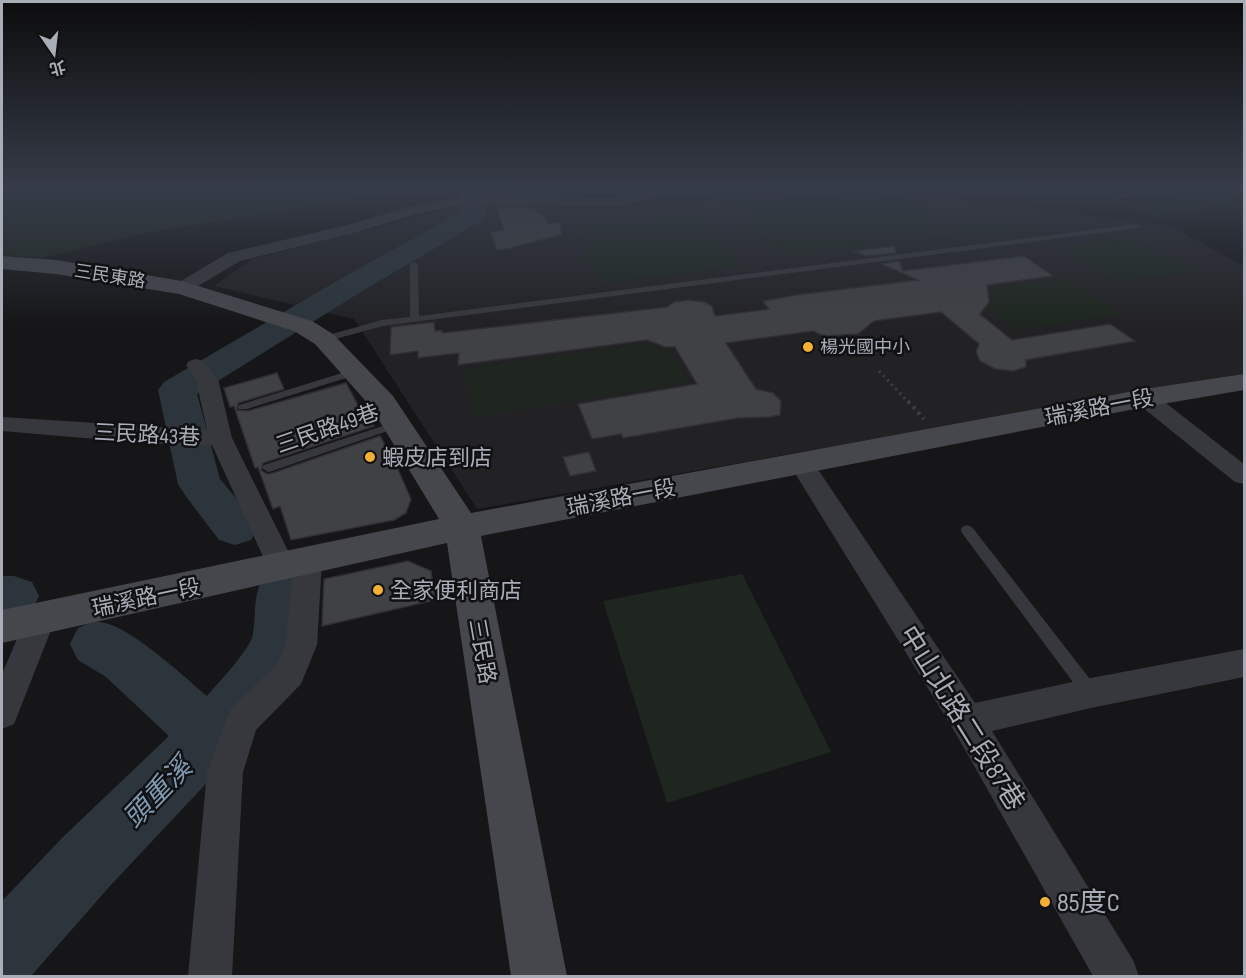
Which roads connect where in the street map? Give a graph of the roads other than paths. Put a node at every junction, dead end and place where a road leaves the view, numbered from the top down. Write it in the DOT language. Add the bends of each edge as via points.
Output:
graph roads {
  1 [pos="333,234"];
  2 [pos="1077,234"];
  3 [pos="2,262"];
  4 [pos="414,264"];
  5 [pos="182,288"];
  6 [pos="415,319"];
  7 [pos="313,333"];
  8 [pos="201,372"];
  9 [pos="355,372"];
  10 [pos="1245,382"];
  11 [pos="1145,398"];
  12 [pos="243,407"];
  13 [pos="2,424"];
  14 [pos="398,424"];
  15 [pos="220,438"];
  16 [pos="800,462"];
  17 [pos="268,468"];
  18 [pos="1245,476"];
  19 [pos="462,527"];
  20 [pos="967,530"];
  21 [pos="295,565"];
  22 [pos="40,620"];
  23 [pos="2,627"];
  24 [pos="1245,663"];
  25 [pos="1091,693"];
  26 [pos="2,713"];
  27 [pos="967,721"];
  28 [pos="210,976"];
  29 [pos="539,976"];
  30 [pos="1117,976"];
  1 -- 5 [label="street" via="234,257"];
  2 -- 6 [label="lane"];
  3 -- 5 [label="street, 三民東路"];
  4 -- 6 [label="lane"];
  5 -- 7 [label="street, 三民路" via="275,316"];
  6 -- 7 [label="lane"];
  7 -- 9 [label="street, 三民路"];
  8 -- 15 [label="street"];
  9 -- 12 [label="lane"];
  9 -- 14 [label="street, 三民路"];
  10 -- 11 [label="street, 瑞溪路一段"];
  11 -- 16 [label="street, 瑞溪路一段"];
  11 -- 18 [label="street"];
  13 -- 15 [label="street, 三民路43巷"];
  14 -- 17 [label="lane, 三民路49巷"];
  14 -- 19 [label="street, 三民路"];
  15 -- 21 [label="street, 三民路43巷"];
  16 -- 19 [label="street, 瑞溪路一段"];
  16 -- 27 [label="street, 中山北路二段87巷"];
  19 -- 21 [label="street, 瑞溪路一段"];
  19 -- 29 [label="street, 三民路"];
  20 -- 25 [label="lane"];
  21 -- 22 [label="street, 瑞溪路一段"];
  21 -- 28 [label="street" via="301,645 289,674 242,721 225,772"];
  22 -- 23 [label="street, 瑞溪路一段"];
  22 -- 26 [label="street"];
  24 -- 25 [label="street"];
  25 -- 27 [label="street"];
  27 -- 30 [label="street, 中山北路二段87巷"];
}
